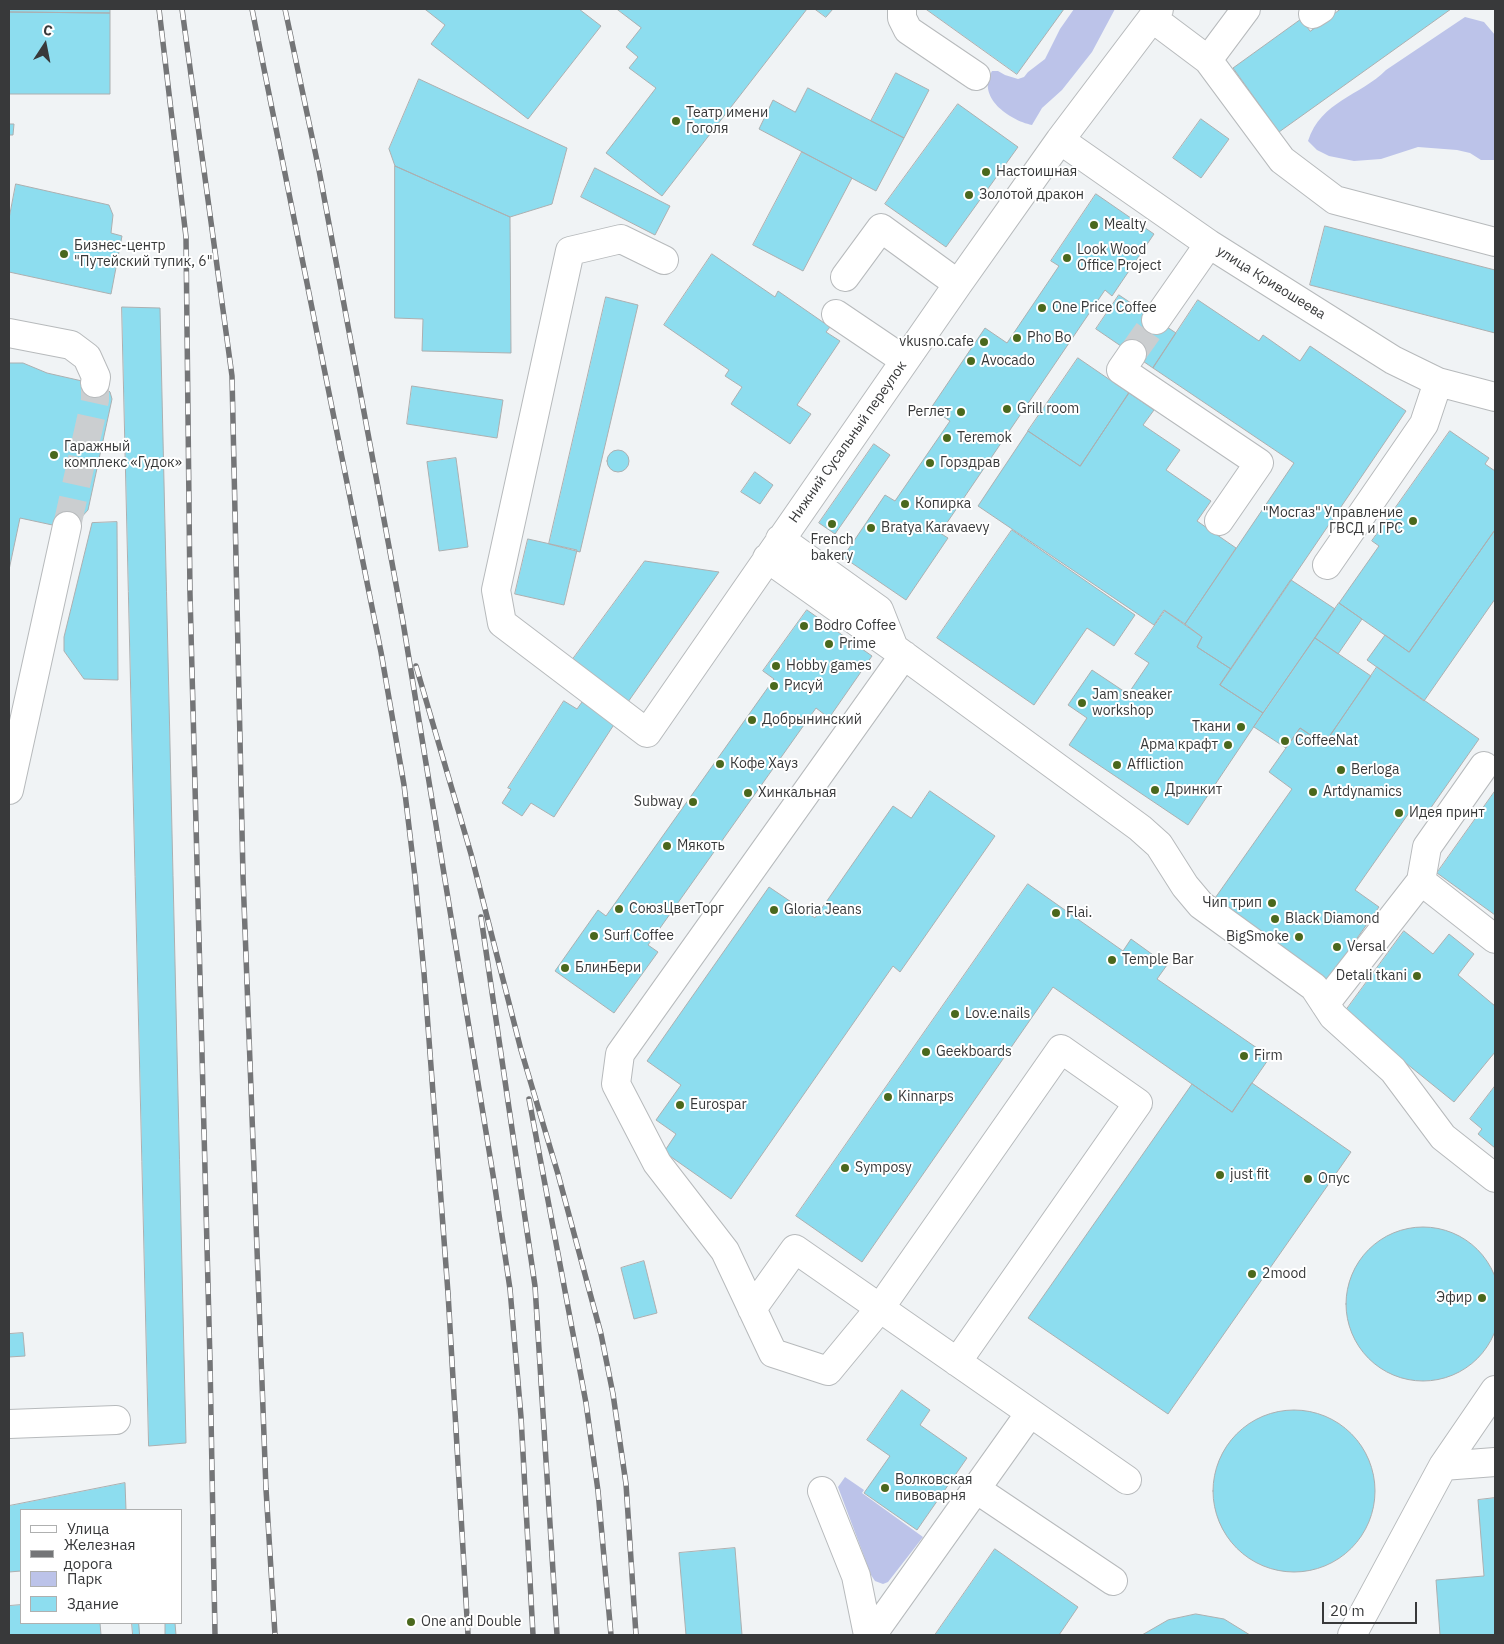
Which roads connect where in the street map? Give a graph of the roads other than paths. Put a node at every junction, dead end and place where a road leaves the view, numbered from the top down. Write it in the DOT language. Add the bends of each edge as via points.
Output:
graph roads {
  1 [pos="902,9"];
  2 [pos="1246,9"];
  3 [pos="1156,13"];
  4 [pos="1208,60"];
  5 [pos="976,76"];
  6 [pos="1060,140"];
  7 [pos="1495,242"];
  8 [pos="1209,244"];
  9 [pos="664,260"];
  10 [pos="845,277"];
  11 [pos="958,284"];
  12 [pos="836,314"];
  13 [pos="1156,320"];
  14 [pos="9,333"];
  15 [pos="1132,354"];
  16 [pos="904,360"];
  17 [pos="1438,382"];
  18 [pos="95,383"];
  19 [pos="1495,397"];
  20 [pos="1219,521"];
  21 [pos="67,526"];
  22 [pos="773,549"];
  23 [pos="1326,565"];
  24 [pos="899,652"];
  25 [pos="1484,766"];
  26 [pos="9,790"];
  27 [pos="1421,881"];
  28 [pos="1495,939"];
  29 [pos="1325,1004"];
  30 [pos="1495,1178"];
  31 [pos="880,1308"];
  32 [pos="752,1309"];
  33 [pos="957,1362"];
  34 [pos="1495,1390"];
  35 [pos="1030,1413"];
  36 [pos="116,1420"];
  37 [pos="9,1424"];
  38 [pos="1495,1462"];
  39 [pos="1443,1466"];
  40 [pos="1127,1480"];
  41 [pos="976,1488"];
  42 [pos="822,1491"];
  43 [pos="1113,1581"];
  44 [pos="870,1635"];
  45 [pos="1352,1635"];
  1 -- 5 [label="street" via="908,30"];
  2 -- 4 [label="street"];
  3 -- 4 [label="street"];
  3 -- 6 [label="street, Нижний Сусальный переулок"];
  4 -- 7 [label="street" via="1282,160 1335,200"];
  6 -- 8 [label="street, улица Кривошеева"];
  6 -- 11 [label="street, Нижний Сусальный переулок"];
  8 -- 13 [label="street"];
  8 -- 17 [label="street, улица Кривошеева" via="1393,360"];
  9 -- 22 [label="street, Нижний Сусальный переулок" via="621,239 570,251 496,590 502,623 647,733"];
  10 -- 11 [label="street" via="881,228"];
  11 -- 16 [label="street, Нижний Сусальный переулок"];
  12 -- 16 [label="street"];
  14 -- 18 [label="street" via="71,345 87,356 96,377"];
  15 -- 20 [label="street" via="1121,370 1259,463"];
  16 -- 22 [label="street, Нижний Сусальный переулок"];
  17 -- 19 [label="street, улица Кривошеева"];
  17 -- 23 [label="street" via="1424,424"];
  21 -- 26 [label="street"];
  22 -- 24 [label="street" via="879,610"];
  24 -- 29 [label="street" via="1140,828 1159,845 1201,905 1314,987"];
  24 -- 32 [label="street" via="620,1054 616,1084 657,1162 725,1251"];
  25 -- 27 [label="street" via="1427,847"];
  27 -- 28 [label="street"];
  27 -- 29 [label="street"];
  29 -- 30 [label="street" via="1333,1016 1394,1070 1443,1137"];
  31 -- 32 [label="street" via="794,1249"];
  31 -- 32 [label="street" via="828,1371 773,1352"];
  31 -- 33 [label="street"];
  31 -- 33 [label="street" via="1061,1049 1138,1103"];
  33 -- 35 [label="street"];
  34 -- 39 [label="street"];
  35 -- 40 [label="street"];
  35 -- 41 [label="street"];
  36 -- 37 [label="street"];
  38 -- 39 [label="street"];
  39 -- 45 [label="street"];
  41 -- 43 [label="street"];
  41 -- 44 [label="street"];
  42 -- 44 [label="street" via="856,1576"];
}
